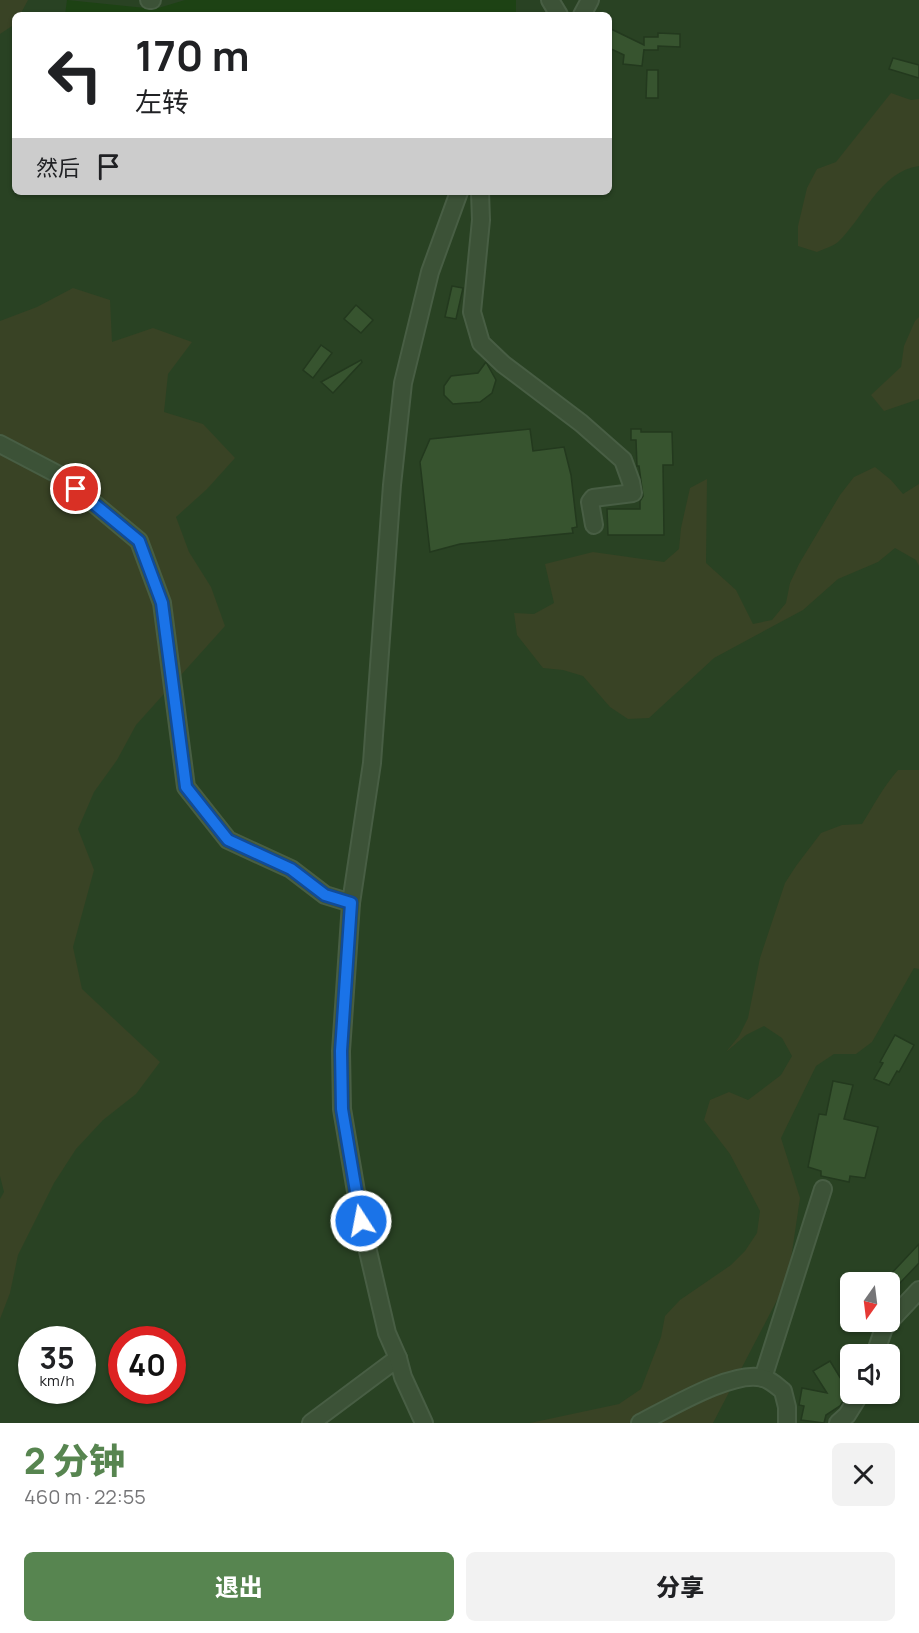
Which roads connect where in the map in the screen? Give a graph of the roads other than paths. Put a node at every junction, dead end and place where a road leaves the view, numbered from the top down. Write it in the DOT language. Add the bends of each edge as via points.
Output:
graph roads {
  1 [pos="458,195"];
  2 [pos="480,195"];
  3 [pos="0,444"];
  4 [pos="594,525"];
  5 [pos="351,903"];
  6 [pos="823,1189"];
  7 [pos="919,1290"];
  8 [pos="900,1310"];
  9 [pos="398,1358"];
  10 [pos="764,1378"];
  11 [pos="854,1404"];
  12 [pos="311,1423"];
  13 [pos="424,1423"];
  14 [pos="640,1423"];
  15 [pos="787,1423"];
  16 [pos="838,1423"];
  1 -- 5 [label="street" via="430,272 404,383 392,485 372,763"];
  2 -- 4 [label="street" via="472,312 481,344 623,460 631,482 633,493 593,498 590,502"];
  3 -- 5 [label="street" via="61,476 139,541 162,603 186,787 228,840 291,869 325,895"];
  5 -- 9 [label="street" via="341,1051 342,1109 361,1221 387,1333"];
  6 -- 10 [label="street"];
  7 -- 8 [label="street"];
  9 -- 12 [label="street"];
  9 -- 13 [label="street"];
  10 -- 14 [label="street" via="748,1376 720,1384"];
  10 -- 15 [label="street" via="783,1391"];
  11 -- 16 [label="street"];
}
